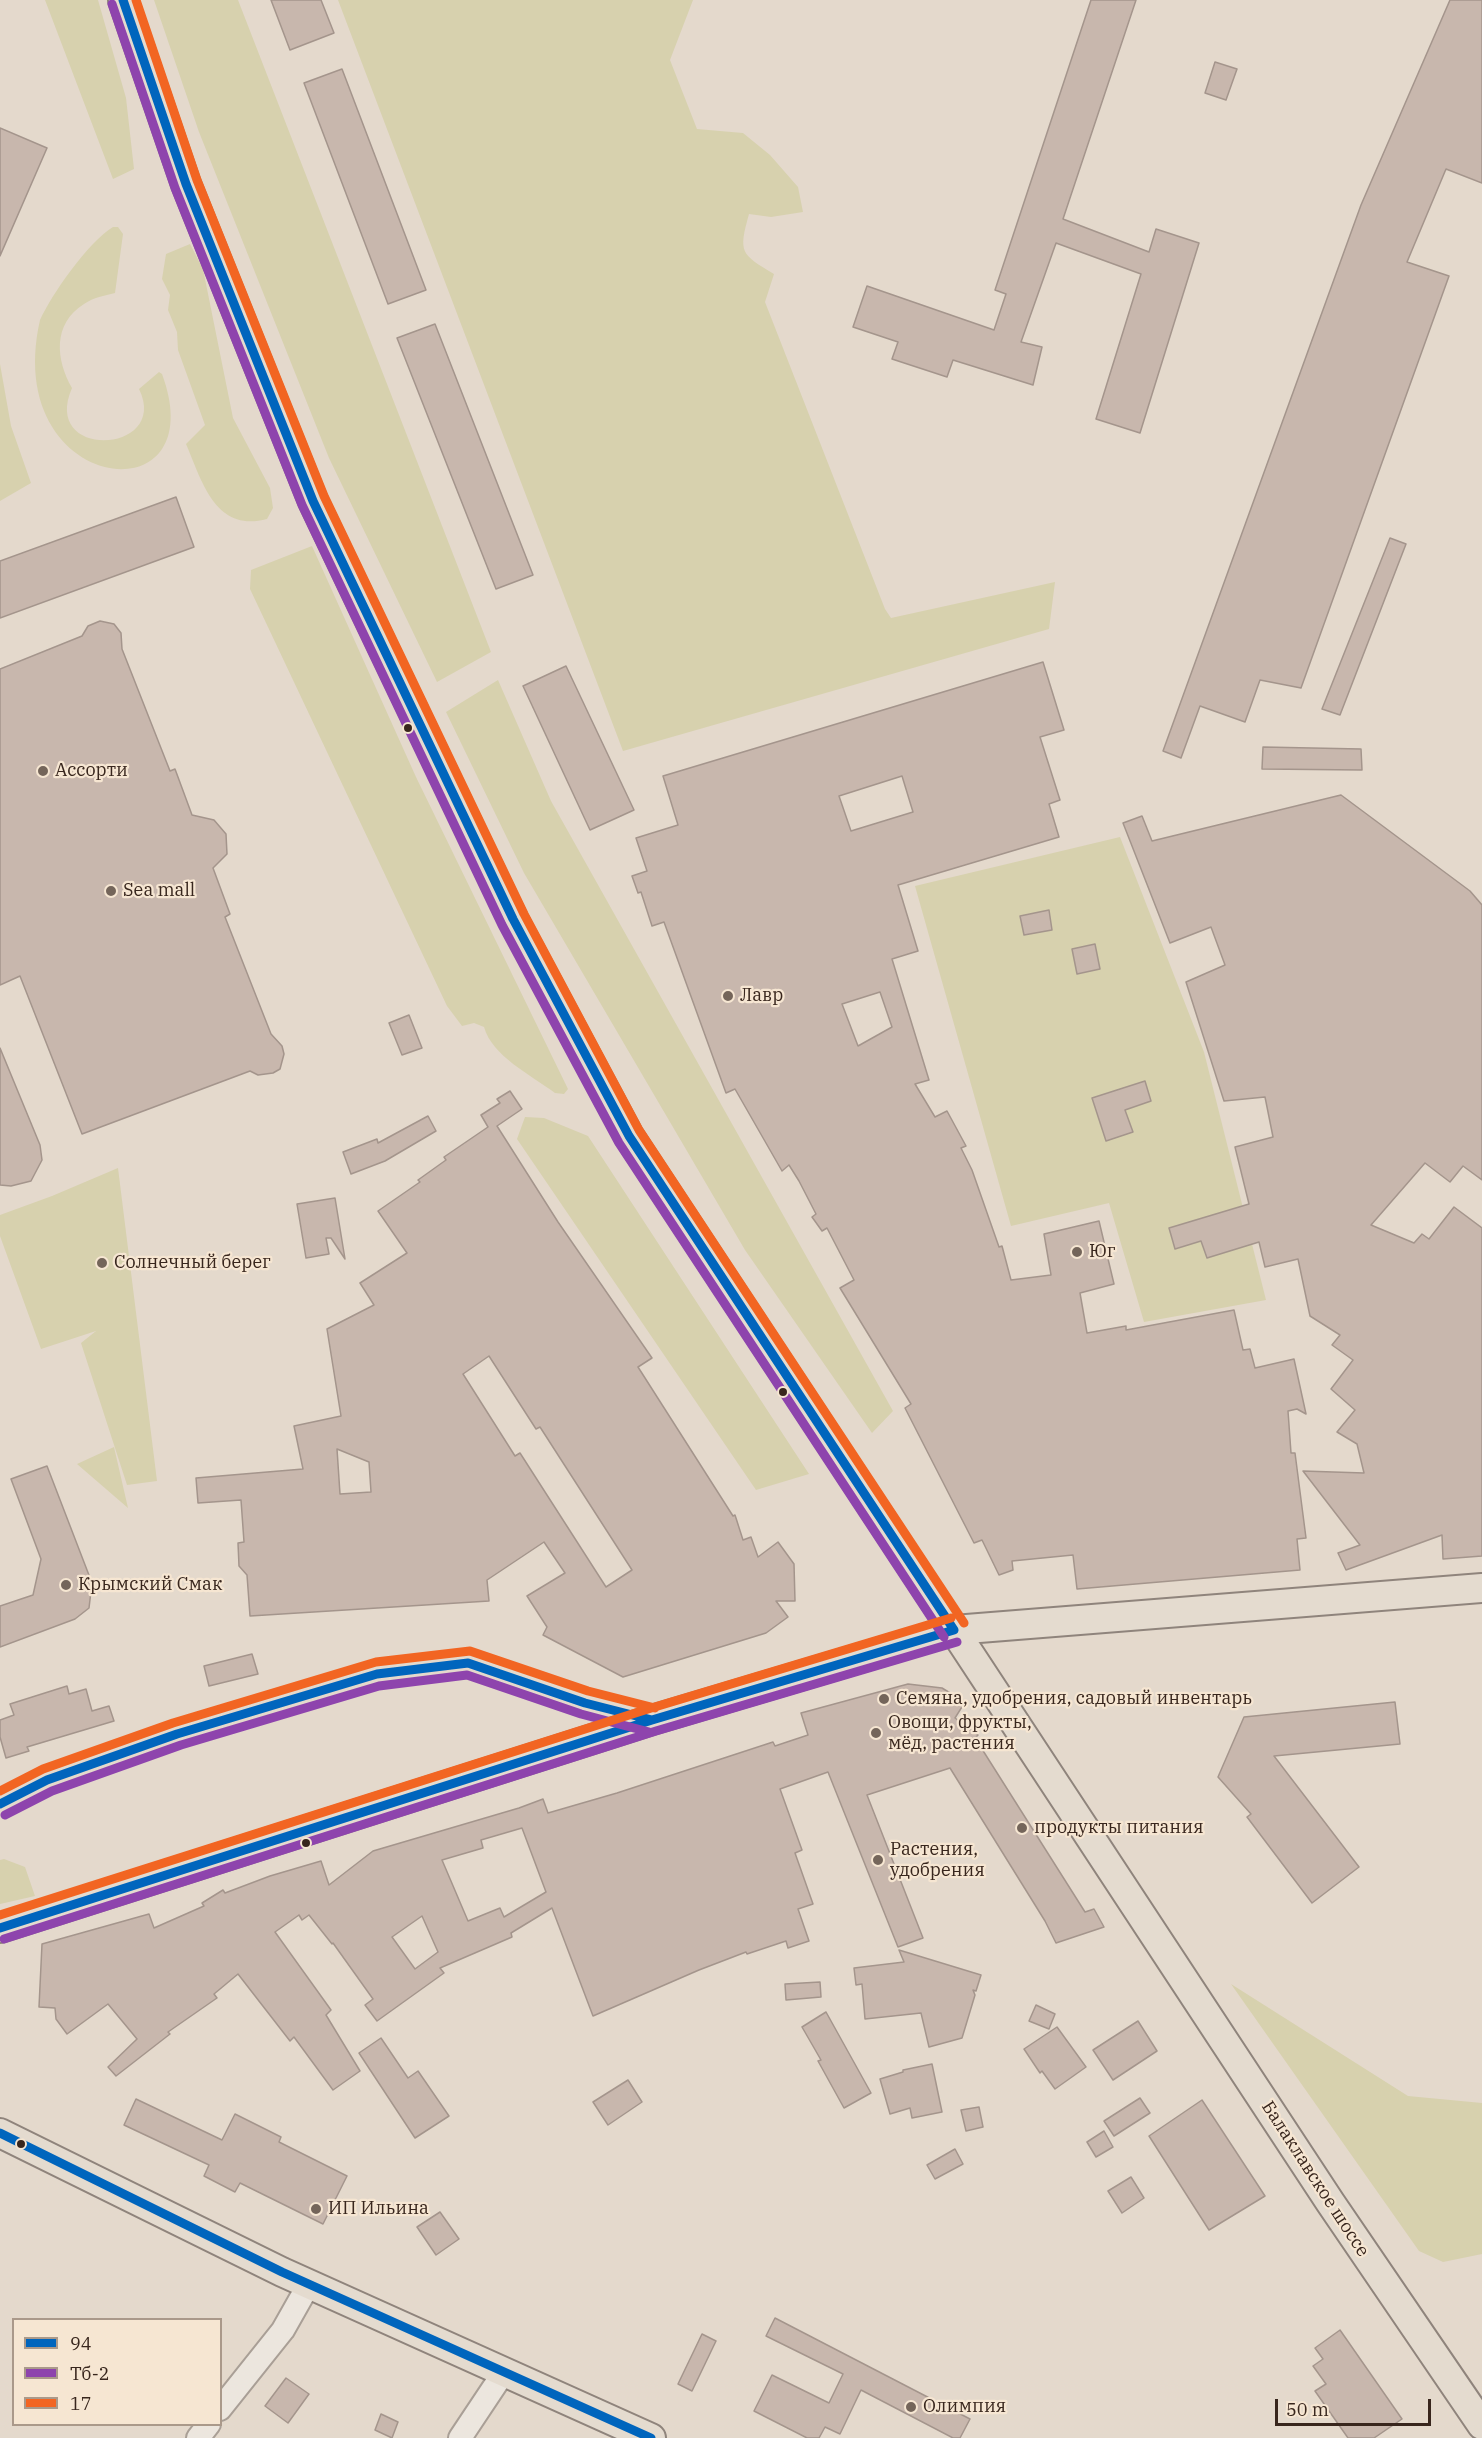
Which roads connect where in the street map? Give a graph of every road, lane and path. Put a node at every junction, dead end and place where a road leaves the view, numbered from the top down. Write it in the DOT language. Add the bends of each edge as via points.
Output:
graph roads {
  1 [pos="123,0"];
  2 [pos="1482,1588"];
  3 [pos="954,1630"];
  4 [pos="0,1928"];
  5 [pos="0,2133"];
  6 [pos="309,2284"];
  7 [pos="504,2372"];
  8 [pos="222,2406"];
  9 [pos="1482,2425"];
  10 [pos="207,2426"];
  11 [pos="198,2438"];
  12 [pos="460,2438"];
  13 [pos="651,2438"];
  1 -- 3 [label="main road, Балаклавское шоссе" via="186,184 313,501 513,920 629,1136"];
  2 -- 3 [label="main road"];
  3 -- 4 [label="main road" via="652,1720"];
  3 -- 9 [label="main road, Балаклавское шоссе" via="1363,2252"];
  5 -- 6 [label="main road"];
  6 -- 7 [label="main road"];
  6 -- 8 [label="street" via="283,2330"];
  7 -- 12 [label="street"];
  7 -- 13 [label="main road"];
  10 -- 11 [label="street"];
}
